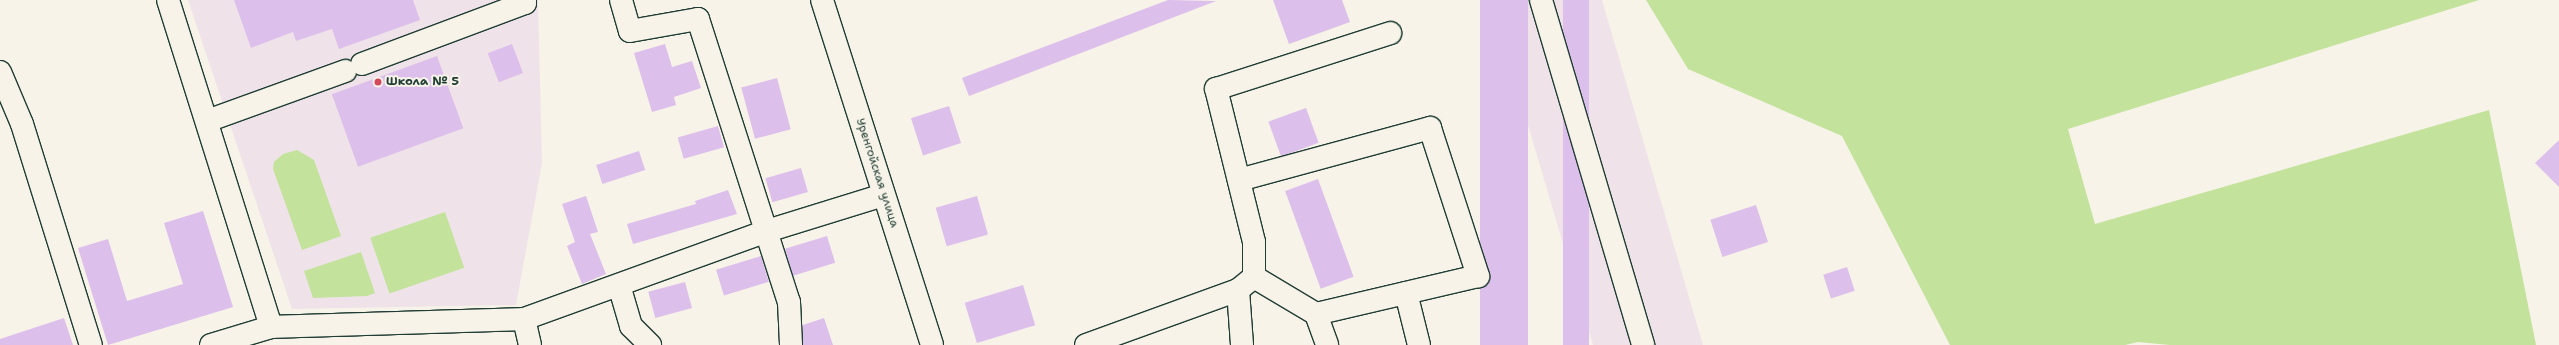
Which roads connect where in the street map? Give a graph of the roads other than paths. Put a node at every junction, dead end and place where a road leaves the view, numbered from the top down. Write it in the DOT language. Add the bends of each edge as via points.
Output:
graph roads {
  1 [pos="168,0"];
  2 [pos="525,0"];
  3 [pos="621,0"];
  4 [pos="822,0"];
  5 [pos="1541,0"];
  6 [pos="1390,33"];
  7 [pos="0,72"];
  8 [pos="207,121"];
  9 [pos="1239,180"];
  10 [pos="883,195"];
  11 [pos="767,231"];
  12 [pos="1246,284"];
  13 [pos="619,285"];
  14 [pos="1406,292"];
  15 [pos="1316,314"];
  16 [pos="524,319"];
  17 [pos="271,327"];
  18 [pos="91,345"];
  19 [pos="211,345"];
  20 [pos="530,345"];
  21 [pos="650,345"];
  22 [pos="791,345"];
  23 [pos="932,345"];
  24 [pos="1086,345"];
  25 [pos="1242,345"];
  26 [pos="1327,345"];
  27 [pos="1419,345"];
  28 [pos="1644,345"];
  1 -- 8 [label="street"];
  2 -- 8 [label="street" via="524,4"];
  3 -- 11 [label="street" via="630,31 698,19"];
  4 -- 10 [label="street, Уренгойская улица"];
  5 -- 28 [label="street"];
  6 -- 9 [label="street" via="1216,89"];
  7 -- 18 [label="street" via="22,124"];
  8 -- 17 [label="street"];
  9 -- 12 [label="street" via="1254,242"];
  9 -- 14 [label="street" via="1430,128 1478,276"];
  10 -- 11 [label="street"];
  10 -- 23 [label="street, Уренгойская улица"];
  11 -- 13 [label="street"];
  11 -- 22 [label="street" via="789,302"];
  12 -- 15 [label="street"];
  12 -- 24 [label="street"];
  12 -- 25 [label="street"];
  13 -- 16 [label="street"];
  13 -- 21 [label="street" via="631,326"];
  14 -- 15 [label="street"];
  14 -- 27 [label="street"];
  15 -- 26 [label="street"];
  16 -- 17 [label="street"];
  16 -- 20 [label="street"];
  17 -- 19 [label="street"];
}
